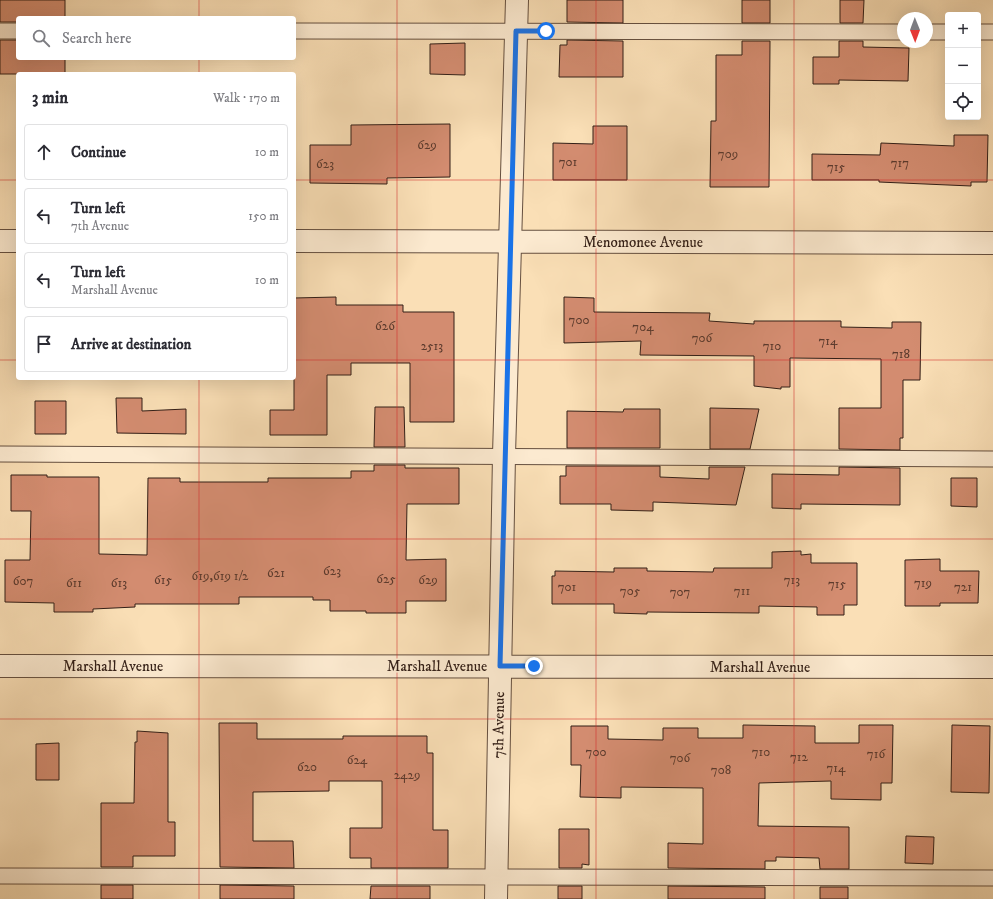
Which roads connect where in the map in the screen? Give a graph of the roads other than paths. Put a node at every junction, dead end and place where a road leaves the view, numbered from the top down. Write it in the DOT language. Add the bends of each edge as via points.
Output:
graph roads {
  1 [pos="517,0"];
  2 [pos="0,31"];
  3 [pos="16,31"];
  4 [pos="296,31"];
  5 [pos="516,31"];
  6 [pos="897,32"];
  7 [pos="933,32"];
  8 [pos="945,32"];
  9 [pos="981,32"];
  10 [pos="993,32"];
  11 [pos="0,241"];
  12 [pos="16,241"];
  13 [pos="296,241"];
  14 [pos="511,242"];
  15 [pos="993,243"];
  16 [pos="0,454"];
  17 [pos="504,455"];
  18 [pos="993,459"];
  19 [pos="0,666"];
  20 [pos="500,666"];
  21 [pos="993,668"];
  22 [pos="0,876"];
  23 [pos="993,878"];
  24 [pos="496,889"];
  1 -- 5 [label="street, 7th Avenue"];
  2 -- 3 [label="lane"];
  4 -- 5 [label="lane"];
  5 -- 6 [label="lane"];
  5 -- 14 [label="street, 7th Avenue"];
  7 -- 8 [label="lane"];
  9 -- 10 [label="lane"];
  11 -- 12 [label="street"];
  13 -- 14 [label="street, Menomonee Avenue"];
  14 -- 15 [label="street, Menomonee Avenue"];
  14 -- 17 [label="street, 7th Avenue"];
  16 -- 17 [label="lane"];
  17 -- 18 [label="lane"];
  17 -- 20 [label="street, 7th Avenue"];
  19 -- 20 [label="street, Marshall Avenue"];
  20 -- 21 [label="street, Marshall Avenue"];
  20 -- 24 [label="street, 7th Avenue"];
  22 -- 24 [label="lane"];
  23 -- 24 [label="lane"];
}
